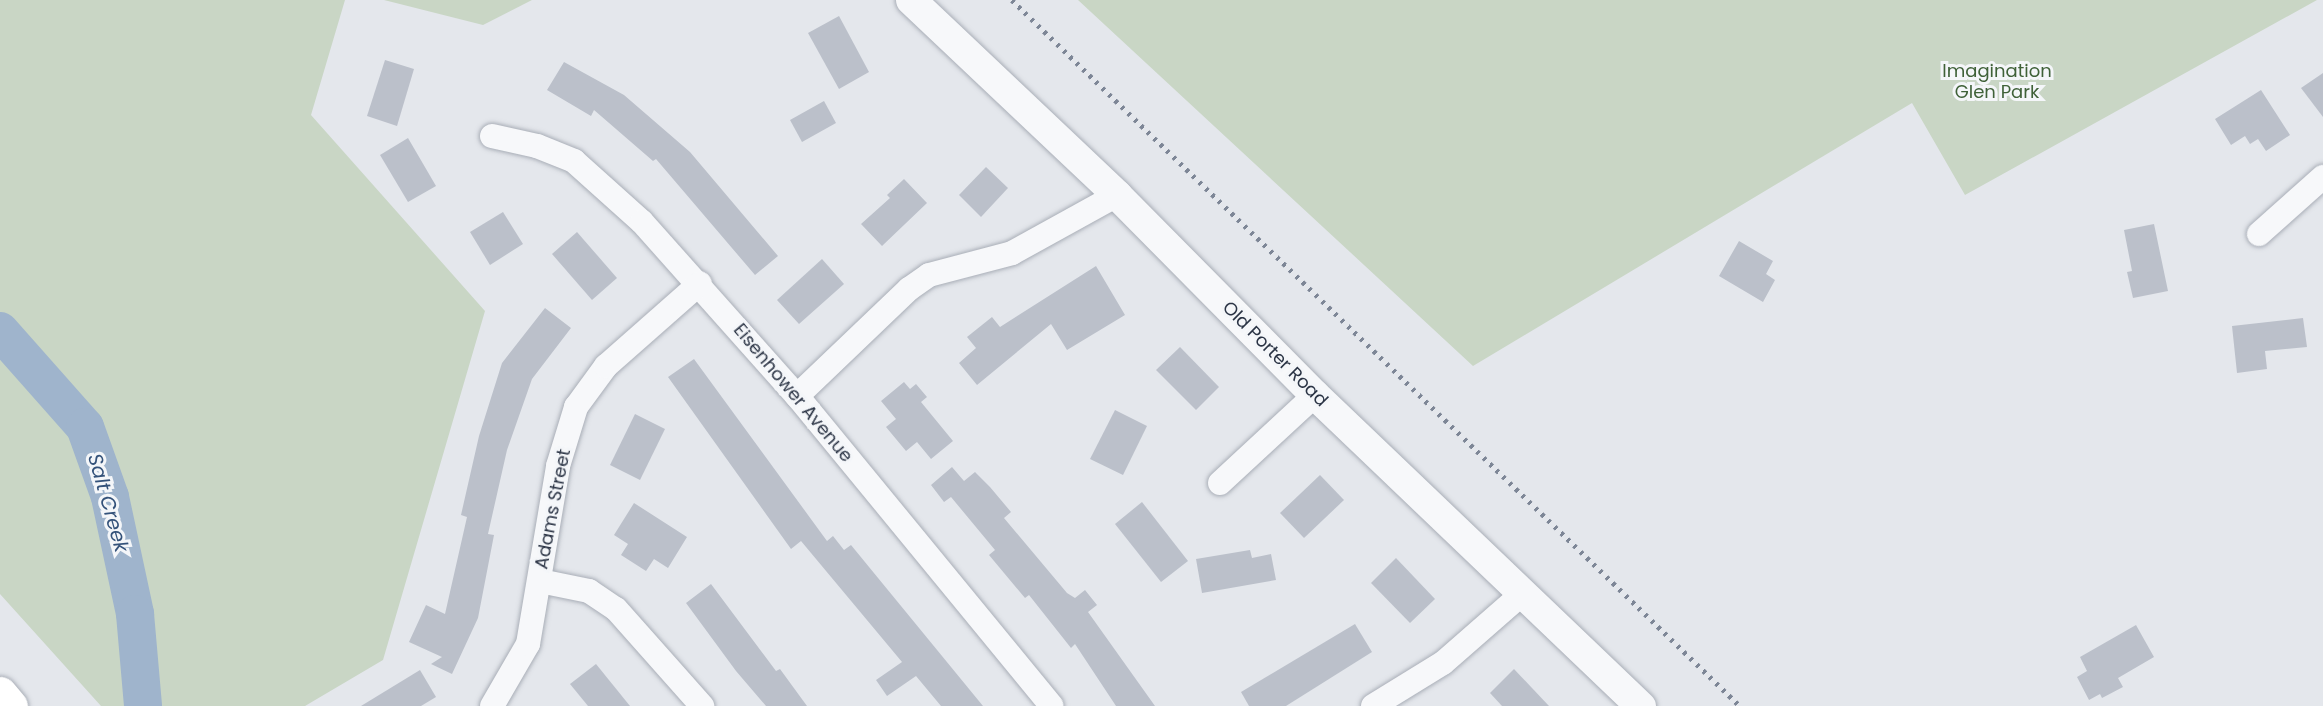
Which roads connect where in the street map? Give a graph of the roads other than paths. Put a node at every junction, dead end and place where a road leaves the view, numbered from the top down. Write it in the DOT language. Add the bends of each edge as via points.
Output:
graph roads {
  1 [pos="910,0"];
  2 [pos="492,136"];
  3 [pos="2323,177"];
  4 [pos="1117,195"];
  5 [pos="2259,234"];
  6 [pos="700,283"];
  7 [pos="1315,395"];
  8 [pos="797,396"];
  9 [pos="1220,483"];
  10 [pos="540,581"];
  11 [pos="1523,592"];
  12 [pos="0,693"];
  13 [pos="11,706"];
  14 [pos="492,706"];
  15 [pos="702,706"];
  16 [pos="1052,706"];
  17 [pos="1373,706"];
  18 [pos="1641,706"];
  1 -- 4 [label="street, Old Porter Road"];
  2 -- 6 [label="street, Eisenhower Avenue" via="537,146 574,161 614,194"];
  3 -- 5 [label="street"];
  4 -- 7 [label="street, Old Porter Road"];
  4 -- 8 [label="street" via="1012,253 929,274"];
  6 -- 8 [label="street, Eisenhower Avenue"];
  6 -- 10 [label="street, Adams Street" via="606,366 576,407 558,466"];
  7 -- 9 [label="street"];
  7 -- 11 [label="street, Old Porter Road"];
  8 -- 16 [label="street, Eisenhower Avenue"];
  10 -- 14 [label="street, Adams Street" via="528,644"];
  10 -- 15 [label="street" via="589,591 616,609"];
  11 -- 17 [label="street" via="1443,663"];
  11 -- 18 [label="street, Old Porter Road"];
  12 -- 13 [label="main road"];
}
